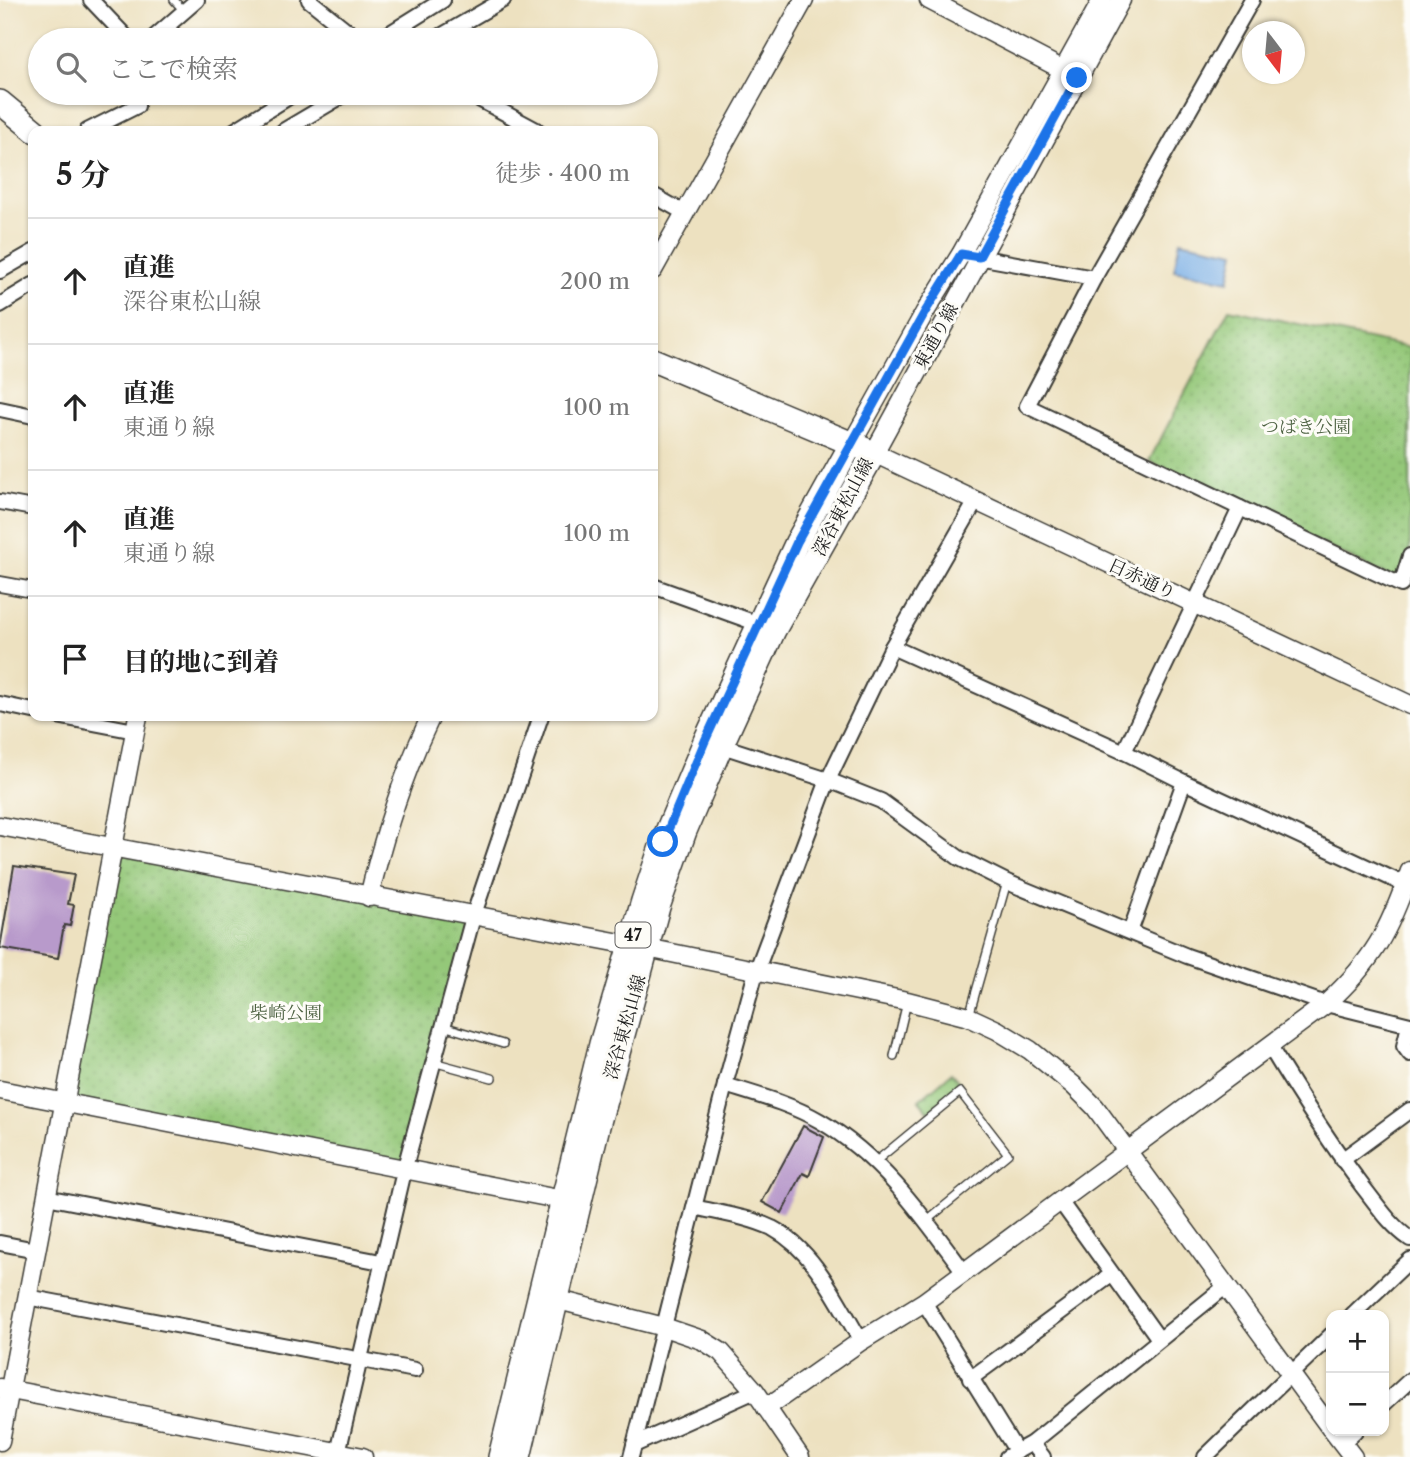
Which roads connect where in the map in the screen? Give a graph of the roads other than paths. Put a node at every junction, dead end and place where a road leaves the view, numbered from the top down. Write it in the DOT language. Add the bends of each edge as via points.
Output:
graph roads {
  1 [pos="91,0"];
  2 [pos="174,0"];
  3 [pos="197,0"];
  4 [pos="309,0"];
  5 [pos="443,0"];
  6 [pos="503,0"];
  7 [pos="804,0"];
  8 [pos="929,0"];
  9 [pos="1102,0"];
  10 [pos="1121,0"];
  11 [pos="1252,0"];
  12 [pos="184,11"];
  13 [pos="118,28"];
  14 [pos="167,28"];
  15 [pos="344,28"];
  16 [pos="398,28"];
  17 [pos="455,28"];
  18 [pos="1070,74"];
  19 [pos="0,102"];
  20 [pos="137,105"];
  21 [pos="276,105"];
  22 [pos="326,105"];
  23 [pos="490,105"];
  24 [pos="29,126"];
  25 [pos="97,126"];
  26 [pos="242,126"];
  27 [pos="291,126"];
  28 [pos="529,126"];
  29 [pos="658,198"];
  30 [pos="683,212"];
  31 [pos="28,255"];
  32 [pos="970,256"];
  33 [pos="658,260"];
  34 [pos="0,271"];
  35 [pos="1094,278"];
  36 [pos="28,288"];
  37 [pos="0,305"];
  38 [pos="658,362"];
  39 [pos="0,409"];
  40 [pos="28,415"];
  41 [pos="852,443"];
  42 [pos="874,453"];
  43 [pos="976,500"];
  44 [pos="0,502"];
  45 [pos="28,507"];
  46 [pos="1240,508"];
  47 [pos="1410,556"];
  48 [pos="0,584"];
  49 [pos="658,588"];
  50 [pos="28,589"];
  51 [pos="1195,604"];
  52 [pos="766,627"];
  53 [pos="892,647"];
  54 [pos="0,704"];
  55 [pos="1410,705"];
  56 [pos="28,710"];
  57 [pos="114,721"];
  58 [pos="429,721"];
  59 [pos="539,721"];
  60 [pos="137,723"];
  61 [pos="713,743"];
  62 [pos="1124,752"];
  63 [pos="828,780"];
  64 [pos="1184,782"];
  65 [pos="0,826"];
  66 [pos="113,849"];
  67 [pos="1408,881"];
  68 [pos="1007,882"];
  69 [pos="369,897"];
  70 [pos="472,916"];
  71 [pos="1130,932"];
  72 [pos="638,947"];
  73 [pos="756,972"];
  74 [pos="907,1001"];
  75 [pos="1326,1004"];
  76 [pos="969,1017"];
  77 [pos="1410,1025"];
  78 [pos="443,1026"];
  79 [pos="503,1044"];
  80 [pos="1270,1047"];
  81 [pos="1410,1054"];
  82 [pos="894,1056"];
  83 [pos="433,1062"];
  84 [pos="492,1078"];
  85 [pos="724,1085"];
  86 [pos="0,1090"];
  87 [pos="65,1102"];
  88 [pos="1410,1110"];
  89 [pos="1127,1151"];
  90 [pos="1342,1160"];
  91 [pos="875,1162"];
  92 [pos="405,1167"];
  93 [pos="46,1197"];
  94 [pos="571,1202"];
  95 [pos="1060,1202"];
  96 [pos="694,1207"];
  97 [pos="926,1221"];
  98 [pos="1410,1239"];
  99 [pos="0,1243"];
  100 [pos="37,1250"];
  101 [pos="1410,1260"];
  102 [pos="382,1262"];
  103 [pos="964,1272"];
  104 [pos="1111,1275"];
  105 [pos="1226,1286"];
  106 [pos="27,1297"];
  107 [pos="548,1297"];
  108 [pos="924,1302"];
  109 [pos="1357,1310"];
  110 [pos="664,1328"];
  111 [pos="1159,1339"];
  112 [pos="861,1340"];
  113 [pos="1326,1340"];
  114 [pos="359,1359"];
  115 [pos="415,1370"];
  116 [pos="1290,1374"];
  117 [pos="970,1379"];
  118 [pos="1410,1380"];
  119 [pos="5,1389"];
  120 [pos="755,1391"];
  121 [pos="1389,1399"];
  122 [pos="766,1408"];
  123 [pos="1343,1438"];
  124 [pos="0,1441"];
  125 [pos="1032,1443"];
  126 [pos="633,1451"];
  127 [pos="337,1454"];
  128 [pos="1012,1454"];
  129 [pos="515,1455"];
  130 [pos="363,1457"];
  131 [pos="800,1457"];
  132 [pos="1043,1457"];
  133 [pos="1205,1457"];
  1 -- 13 [label="street"];
  2 -- 12 [label="lane"];
  3 -- 12 [label="street"];
  4 -- 15 [label="street"];
  5 -- 16 [label="street"];
  6 -- 17 [label="street"];
  7 -- 30 [label="street"];
  8 -- 18 [label="street"];
  9 -- 18 [label="street, 東通り線"];
  10 -- 18 [label="street, 東通り線"];
  11 -- 35 [label="street"];
  12 -- 14 [label="street"];
  18 -- 32 [label="street, 東通り線"];
  19 -- 24 [label="main road"];
  20 -- 25 [label="street"];
  21 -- 26 [label="street"];
  22 -- 27 [label="street"];
  23 -- 28 [label="street"];
  29 -- 30 [label="street"];
  30 -- 33 [label="street"];
  31 -- 34 [label="street"];
  32 -- 35 [label="street"];
  32 -- 41 [label="street, 東通り線" via="925,312"];
  32 -- 42 [label="street, 東通り線"];
  35 -- 46 [label="street" via="1027,406"];
  36 -- 37 [label="street"];
  38 -- 41 [label="main road, 深谷東松山線"];
  39 -- 40 [label="street"];
  41 -- 42 [label="main road, 深谷東松山線"];
  41 -- 52 [label="main road, 深谷東松山線 / 47" via="797,542"];
  42 -- 43 [label="street, 日赤通り"];
  42 -- 52 [label="main road, 深谷東松山線 / 47"];
  43 -- 51 [label="street, 日赤通り"];
  43 -- 53 [label="street"];
  44 -- 45 [label="street"];
  46 -- 47 [label="street" via="1401,585"];
  46 -- 51 [label="street"];
  48 -- 50 [label="street"];
  49 -- 52 [label="street"];
  51 -- 55 [label="street, 日赤通り"];
  51 -- 62 [label="street"];
  52 -- 61 [label="main road, 深谷東松山線 / 47"];
  53 -- 62 [label="street"];
  53 -- 63 [label="street"];
  54 -- 56 [label="street"];
  57 -- 60 [label="street"];
  58 -- 69 [label="street" via="396,799"];
  59 -- 70 [label="street"];
  60 -- 66 [label="street"];
  61 -- 63 [label="street"];
  61 -- 72 [label="main road, 深谷東松山線 / 47" via="658,906"];
  62 -- 64 [label="street"];
  63 -- 68 [label="street" via="881,801 960,858"];
  63 -- 73 [label="street"];
  64 -- 67 [label="street"];
  64 -- 71 [label="street"];
  65 -- 66 [label="street"];
  66 -- 69 [label="street"];
  66 -- 87 [label="street"];
  67 -- 75 [label="street" via="1378,946"];
  68 -- 71 [label="street"];
  68 -- 76 [label="lane"];
  69 -- 70 [label="street"];
  70 -- 72 [label="street"];
  70 -- 78 [label="street"];
  71 -- 75 [label="street"];
  72 -- 73 [label="street"];
  72 -- 94 [label="main road, 深谷東松山線 / 47" via="598,1126"];
  73 -- 74 [label="street"];
  73 -- 85 [label="street"];
  74 -- 76 [label="street"];
  74 -- 82 [label="lane"];
  75 -- 77 [label="street"];
  75 -- 80 [label="street"];
  76 -- 89 [label="street" via="1030,1050 1063,1076 1095,1107"];
  77 -- 81 [label="street" via="1405,1046"];
  78 -- 79 [label="lane"];
  78 -- 83 [label="street"];
  80 -- 89 [label="street"];
  80 -- 90 [label="street"];
  83 -- 84 [label="lane"];
  83 -- 92 [label="street"];
  85 -- 91 [label="street" via="820,1121"];
  85 -- 96 [label="street"];
  86 -- 87 [label="street"];
  87 -- 92 [label="street"];
  87 -- 93 [label="street"];
  88 -- 90 [label="street"];
  89 -- 95 [label="street"];
  89 -- 105 [label="street"];
  90 -- 98 [label="street" via="1394,1228"];
  91 -- 97 [label="street"];
  91 -- 97 [label="lane" via="960,1092 1008,1154"];
  92 -- 94 [label="street"];
  92 -- 102 [label="street"];
  93 -- 100 [label="street"];
  93 -- 102 [label="street"];
  94 -- 107 [label="main road, 深谷東松山線 / 47"];
  95 -- 103 [label="street"];
  95 -- 104 [label="street"];
  96 -- 110 [label="street"];
  96 -- 112 [label="street" via="770,1228 793,1242 816,1267"];
  97 -- 103 [label="street"];
  99 -- 100 [label="street"];
  100 -- 106 [label="street"];
  101 -- 109 [label="street"];
  102 -- 114 [label="street"];
  103 -- 108 [label="street"];
  104 -- 111 [label="street"];
  104 -- 117 [label="street"];
  105 -- 111 [label="street"];
  105 -- 116 [label="street"];
  106 -- 114 [label="street"];
  106 -- 119 [label="street"];
  107 -- 110 [label="street"];
  107 -- 129 [label="main road, 深谷東松山線 / 47"];
  108 -- 112 [label="street"];
  108 -- 117 [label="street"];
  110 -- 120 [label="street" via="702,1340 721,1352"];
  110 -- 126 [label="street"];
  111 -- 125 [label="street"];
  112 -- 122 [label="street"];
  113 -- 116 [label="street"];
  114 -- 115 [label="street"];
  114 -- 127 [label="street"];
  116 -- 123 [label="street"];
  116 -- 133 [label="street"];
  117 -- 128 [label="street"];
  118 -- 121 [label="street"];
  119 -- 124 [label="street"];
  119 -- 127 [label="street"];
  120 -- 122 [label="street"];
  120 -- 126 [label="street"];
  122 -- 131 [label="street"];
  125 -- 128 [label="street"];
  125 -- 132 [label="street"];
  127 -- 130 [label="street"];
}
